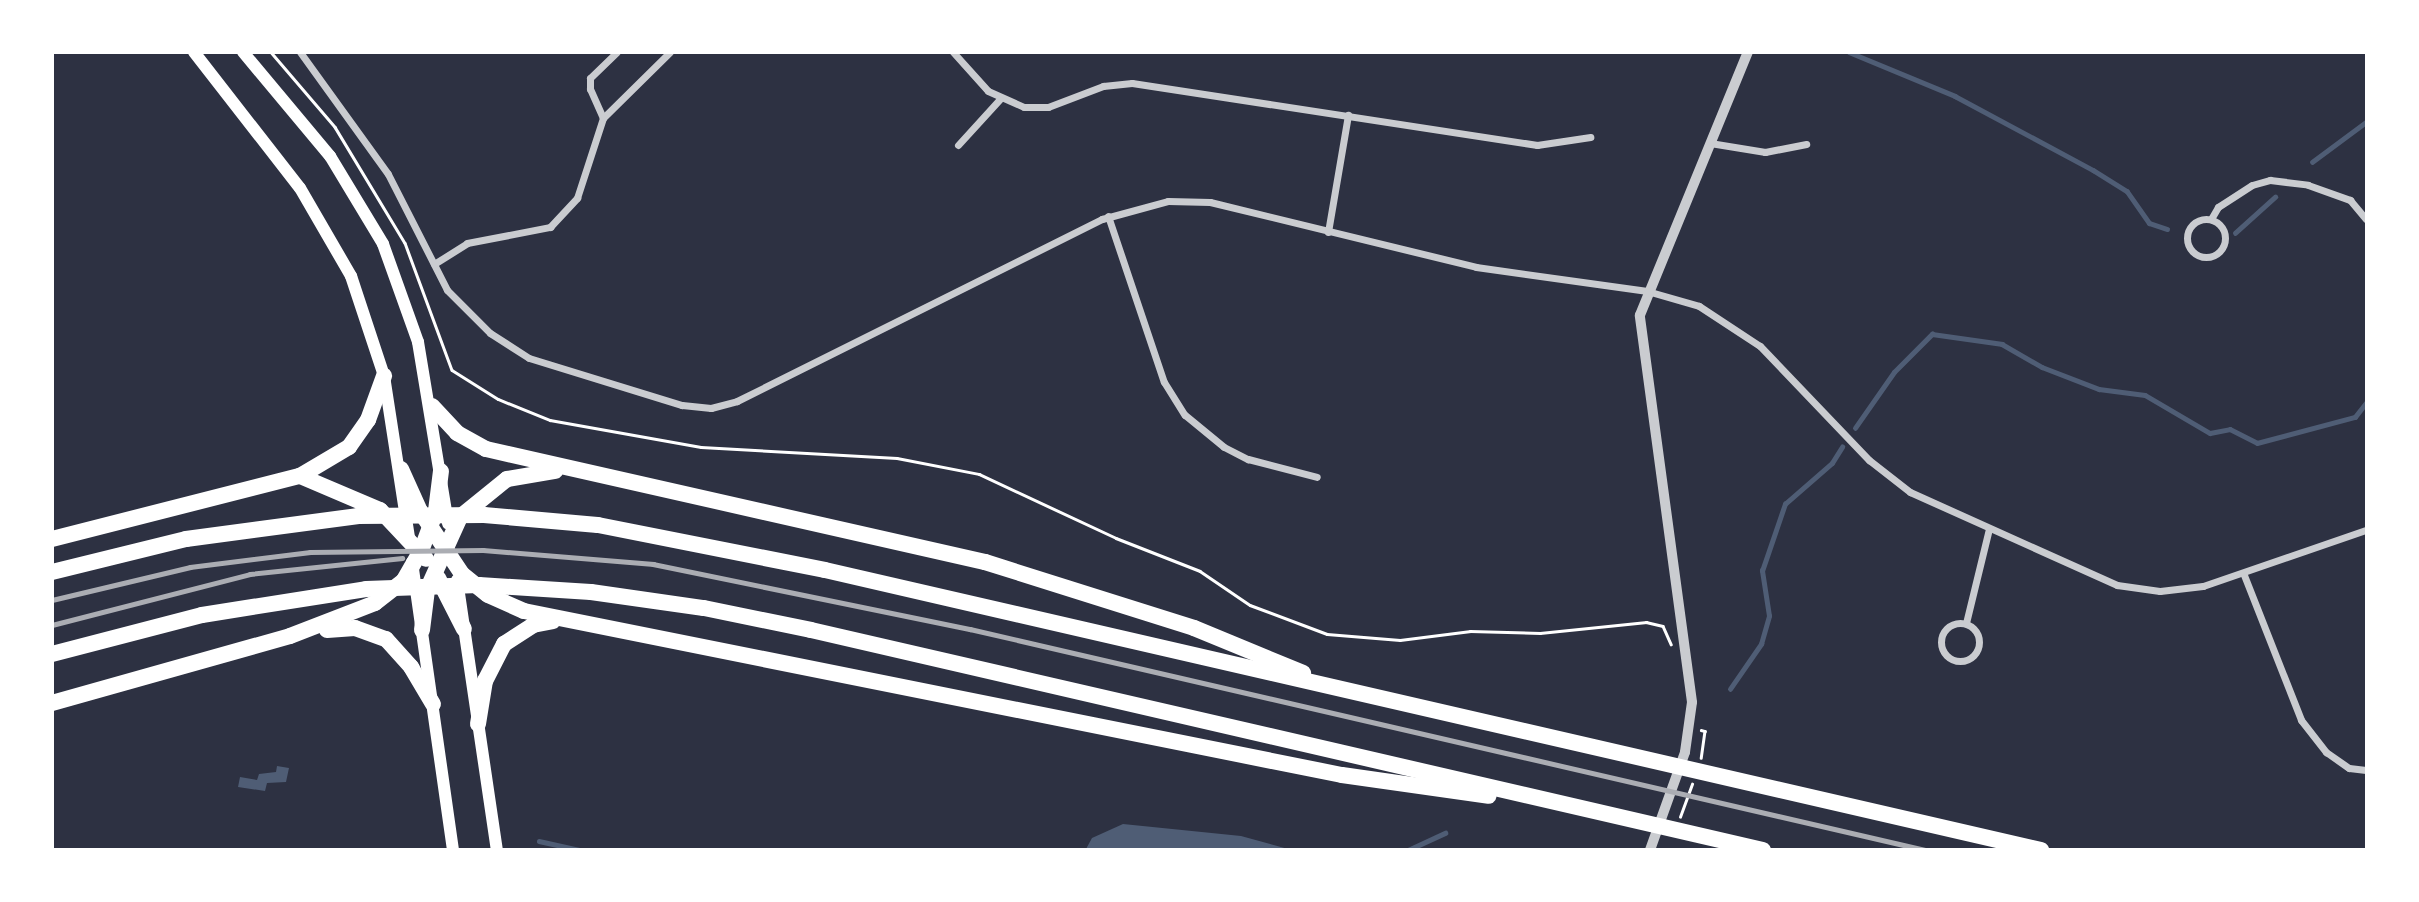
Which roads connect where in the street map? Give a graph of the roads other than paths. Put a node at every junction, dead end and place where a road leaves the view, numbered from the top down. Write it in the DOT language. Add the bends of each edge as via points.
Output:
graph roads {
  1 [pos="194,52"];
  2 [pos="243,52"];
  3 [pos="300,52"];
  4 [pos="617,52"];
  5 [pos="670,52"];
  6 [pos="953,52"];
  7 [pos="1748,52"];
  8 [pos="1000,99"];
  9 [pos="1348,116"];
  10 [pos="603,118"];
  11 [pos="1590,136"];
  12 [pos="1710,143"];
  13 [pos="1806,144"];
  14 [pos="958,145"];
  15 [pos="1108,216"];
  16 [pos="2211,219"];
  17 [pos="2367,219"];
  18 [pos="1328,232"];
  19 [pos="433,264"];
  20 [pos="1647,291"];
  21 [pos="384,376"];
  22 [pos="432,406"];
  23 [pos="401,470"];
  24 [pos="441,471"];
  25 [pos="575,472"];
  26 [pos="300,476"];
  27 [pos="1317,477"];
  28 [pos="1989,529"];
  29 [pos="431,530"];
  30 [pos="2367,530"];
  31 [pos="409,536"];
  32 [pos="52,539"];
  33 [pos="446,541"];
  34 [pos="421,551"];
  35 [pos="454,564"];
  36 [pos="413,567"];
  37 [pos="434,571"];
  38 [pos="52,572"];
  39 [pos="2244,575"];
  40 [pos="569,621"];
  41 [pos="1966,623"];
  42 [pos="464,629"];
  43 [pos="422,630"];
  44 [pos="290,636"];
  45 [pos="52,653"];
  46 [pos="1337,688"];
  47 [pos="52,703"];
  48 [pos="433,704"];
  49 [pos="478,724"];
  50 [pos="2367,770"];
  51 [pos="1581,808"];
  52 [pos="453,849"];
  53 [pos="497,849"];
  54 [pos="1650,849"];
  55 [pos="1763,849"];
  56 [pos="2041,849"];
  1 -- 21 [label="main road" via="326,228 359,294"];
  2 -- 22 [label="main road" via="315,136 365,210 405,302"];
  3 -- 19 [label="street" via="388,174"];
  4 -- 10 [label="street" via="590,78"];
  5 -- 10 [label="street"];
  6 -- 8 [label="street" via="978,83"];
  7 -- 12 [label="street"];
  8 -- 9 [label="street" via="1024,107 1048,107 1103,86 1132,83"];
  8 -- 14 [label="street"];
  9 -- 11 [label="street" via="1537,145"];
  9 -- 18 [label="street"];
  10 -- 19 [label="street" via="576,198 550,228 467,243"];
  12 -- 13 [label="street" via="1765,152"];
  12 -- 20 [label="street"];
  15 -- 18 [label="street" via="1168,201 1210,202"];
  15 -- 19 [label="street" via="737,401 710,408 682,405 529,358 490,333 447,290"];
  15 -- 27 [label="street" via="1164,382 1185,415 1224,447 1248,459"];
  16 -- 16 [label="street" via="2196,221 2187,234 2189,248 2202,257 2216,255 2225,243 2223,228"];
  16 -- 17 [label="street" via="2225,202 2270,180 2308,185 2350,200"];
  18 -- 20 [label="street" via="1476,267"];
  20 -- 28 [label="street" via="1699,306 1743,332 1888,476 1940,508"];
  20 -- 54 [label="street" via="1641,335 1690,667 1690,728 1678,778"];
  21 -- 23 [label="main road"];
  21 -- 26 [label="highway" via="368,420 349,447"];
  22 -- 24 [label="main road"];
  22 -- 25 [label="highway" via="469,443"];
  23 -- 29 [label="highway"];
  23 -- 31 [label="main road"];
  24 -- 29 [label="highway"];
  24 -- 33 [label="main road"];
  25 -- 33 [label="highway" via="525,474 486,491"];
  25 -- 46 [label="highway" via="985,562 1194,628"];
  26 -- 31 [label="highway" via="380,509"];
  26 -- 32 [label="highway"];
  28 -- 39 [label="street" via="2095,577 2137,589 2180,590"];
  28 -- 41 [label="street"];
  29 -- 33 [label="highway"];
  29 -- 34 [label="highway"];
  30 -- 39 [label="street"];
  31 -- 34 [label="highway"];
  31 -- 36 [label="main road"];
  33 -- 35 [label="highway"];
  33 -- 37 [label="highway"];
  34 -- 36 [label="highway"];
  34 -- 37 [label="highway"];
  35 -- 40 [label="highway" via="488,595 524,611"];
  35 -- 42 [label="main road"];
  36 -- 43 [label="main road"];
  36 -- 44 [label="highway" via="394,590 352,614"];
  37 -- 42 [label="highway"];
  37 -- 43 [label="highway"];
  38 -- 46 [label="highway" via="186,539 303,521 422,514 538,518 737,551"];
  39 -- 50 [label="street" via="2301,720 2326,752 2349,768"];
  40 -- 49 [label="highway" via="533,625 504,644 485,681"];
  40 -- 51 [label="highway" via="1342,775"];
  41 -- 41 [label="street" via="1976,631 1978,649 1970,659 1951,659 1940,644 1943,631 1953,623"];
  42 -- 49 [label="main road"];
  43 -- 48 [label="main road"];
  44 -- 47 [label="highway"];
  44 -- 48 [label="highway" via="355,628 378,635 399,652"];
  45 -- 51 [label="highway" via="202,615 366,589 479,584 591,592 811,630"];
  46 -- 56 [label="highway"];
  48 -- 52 [label="main road"];
  49 -- 53 [label="main road"];
  51 -- 55 [label="highway"];
}
